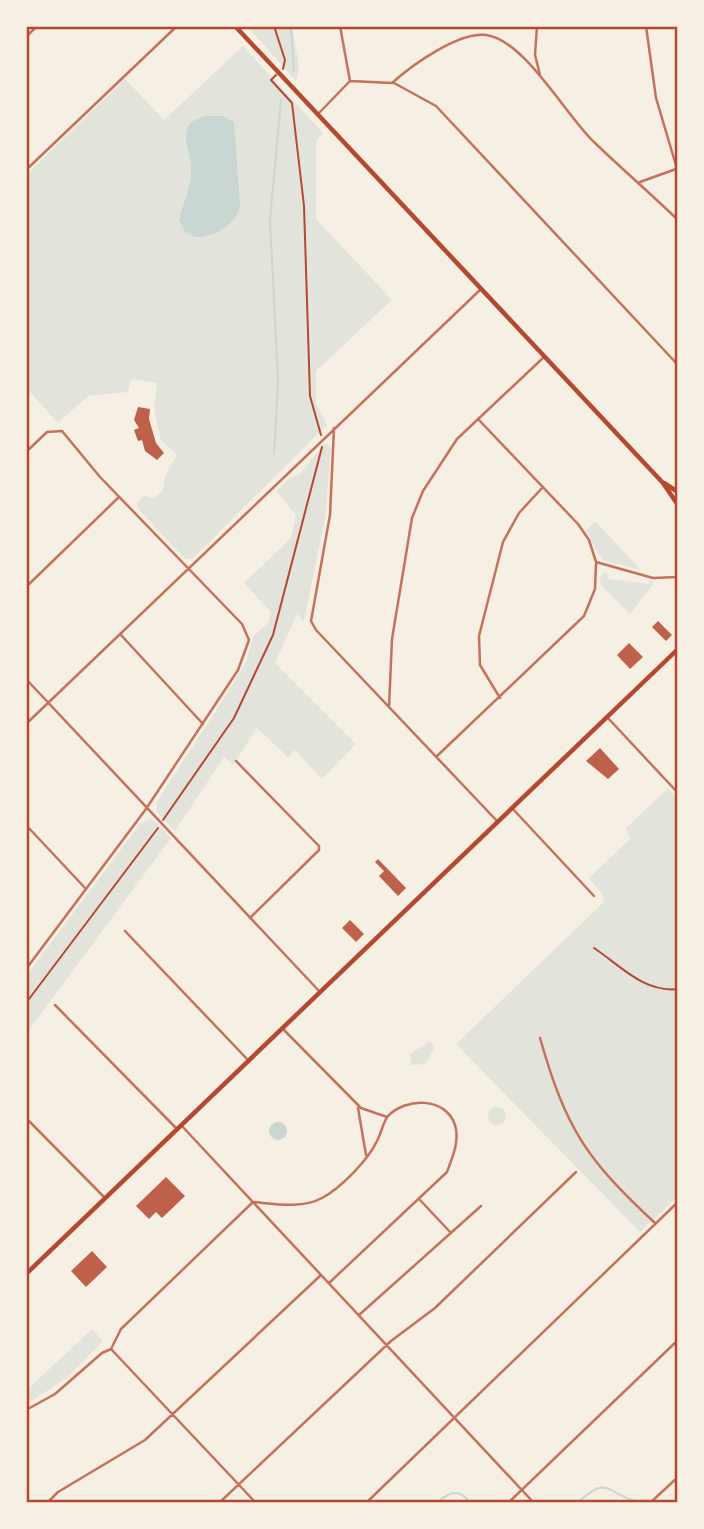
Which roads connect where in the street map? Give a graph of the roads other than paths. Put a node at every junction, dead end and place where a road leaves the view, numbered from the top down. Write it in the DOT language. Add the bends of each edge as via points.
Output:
graph roads {
  1 [pos="37,26"];
  2 [pos="177,26"];
  3 [pos="234,26"];
  4 [pos="340,26"];
  5 [pos="646,26"];
  6 [pos="537,29"];
  7 [pos="26,37"];
  8 [pos="541,76"];
  9 [pos="350,81"];
  10 [pos="392,83"];
  11 [pos="318,115"];
  12 [pos="26,170"];
  13 [pos="677,170"];
  14 [pos="640,182"];
  15 [pos="678,220"];
  16 [pos="481,289"];
  17 [pos="545,356"];
  18 [pos="678,365"];
  19 [pos="478,419"];
  20 [pos="334,428"];
  21 [pos="26,452"];
  22 [pos="663,482"];
  23 [pos="543,487"];
  24 [pos="678,492"];
  25 [pos="119,497"];
  26 [pos="678,505"];
  27 [pos="596,562"];
  28 [pos="188,569"];
  29 [pos="678,577"];
  30 [pos="26,587"];
  31 [pos="121,635"];
  32 [pos="678,649"];
  33 [pos="26,679"];
  34 [pos="500,698"];
  35 [pos="48,703"];
  36 [pos="389,707"];
  37 [pos="607,717"];
  38 [pos="26,724"];
  39 [pos="203,724"];
  40 [pos="436,757"];
  41 [pos="236,761"];
  42 [pos="678,793"];
  43 [pos="512,808"];
  44 [pos="146,809"];
  45 [pos="498,822"];
  46 [pos="26,825"];
  47 [pos="86,889"];
  48 [pos="594,896"];
  49 [pos="250,918"];
  50 [pos="125,931"];
  51 [pos="26,969"];
  52 [pos="320,992"];
  53 [pos="55,1005"];
  54 [pos="283,1029"];
  55 [pos="540,1038"];
  56 [pos="249,1061"];
  57 [pos="357,1105"];
  58 [pos="387,1117"];
  59 [pos="26,1118"];
  60 [pos="179,1127"];
  61 [pos="366,1155"];
  62 [pos="576,1172"];
  63 [pos="105,1199"];
  64 [pos="419,1199"];
  65 [pos="253,1202"];
  66 [pos="678,1202"];
  67 [pos="481,1206"];
  68 [pos="655,1223"];
  69 [pos="451,1233"];
  70 [pos="26,1262"];
  71 [pos="33,1268"];
  72 [pos="26,1274"];
  73 [pos="321,1275"];
  74 [pos="329,1283"];
  75 [pos="359,1315"];
  76 [pos="678,1340"];
  77 [pos="387,1345"];
  78 [pos="111,1349"];
  79 [pos="26,1410"];
  80 [pos="173,1415"];
  81 [pos="455,1418"];
  82 [pos="678,1476"];
  83 [pos="239,1485"];
  84 [pos="522,1489"];
  85 [pos="47,1503"];
  86 [pos="219,1503"];
  87 [pos="256,1503"];
  88 [pos="366,1503"];
  89 [pos="508,1503"];
  90 [pos="534,1503"];
  91 [pos="650,1503"];
  1 -- 7 [label="street"];
  2 -- 12 [label="street"];
  3 -- 11 [label="main road"];
  4 -- 9 [label="street"];
  5 -- 13 [label="street" via="656,99"];
  6 -- 8 [label="street" via="535,55"];
  8 -- 10 [label="street" via="517,52 485,35 457,40"];
  8 -- 14 [label="street" via="568,115"];
  9 -- 10 [label="street"];
  9 -- 11 [label="street"];
  10 -- 18 [label="street" via="436,106"];
  11 -- 16 [label="main road"];
  13 -- 14 [label="street"];
  14 -- 15 [label="street"];
  16 -- 17 [label="main road"];
  16 -- 20 [label="street"];
  17 -- 19 [label="street"];
  17 -- 22 [label="main road"];
  19 -- 23 [label="street"];
  19 -- 36 [label="street" via="439,462 412,518 393,639"];
  20 -- 28 [label="street"];
  20 -- 36 [label="street" via="330,515 311,617 316,630"];
  21 -- 25 [label="street" via="47,432 62,431"];
  22 -- 24 [label="main road"];
  22 -- 26 [label="main road"];
  23 -- 27 [label="street" via="578,524"];
  23 -- 34 [label="street" via="519,513 503,542 479,636 481,665"];
  25 -- 28 [label="street"];
  25 -- 30 [label="street"];
  27 -- 29 [label="street" via="653,578"];
  27 -- 34 [label="street" via="595,589 584,616"];
  28 -- 31 [label="street"];
  28 -- 39 [label="street" via="242,624 249,640 238,670"];
  31 -- 35 [label="street"];
  31 -- 39 [label="street"];
  32 -- 37 [label="main road"];
  33 -- 35 [label="street"];
  34 -- 40 [label="street"];
  35 -- 38 [label="street"];
  35 -- 44 [label="street"];
  36 -- 40 [label="street"];
  37 -- 42 [label="street"];
  37 -- 43 [label="main road"];
  39 -- 44 [label="street"];
  40 -- 45 [label="street"];
  41 -- 49 [label="street" via="319,846"];
  43 -- 45 [label="main road"];
  43 -- 48 [label="street"];
  44 -- 47 [label="street"];
  44 -- 49 [label="street"];
  45 -- 52 [label="main road"];
  46 -- 47 [label="street"];
  47 -- 51 [label="street"];
  49 -- 52 [label="street"];
  50 -- 56 [label="street"];
  52 -- 54 [label="main road"];
  53 -- 60 [label="street"];
  54 -- 56 [label="main road"];
  54 -- 57 [label="street"];
  55 -- 68 [label="street" via="574,1133 602,1171"];
  56 -- 60 [label="main road"];
  57 -- 58 [label="street" via="369,1114"];
  57 -- 61 [label="street"];
  58 -- 61 [label="street" via="377,1143"];
  58 -- 64 [label="street" via="404,1106 426,1102 442,1108 455,1125 454,1154 447,1172"];
  59 -- 63 [label="street"];
  60 -- 63 [label="main road"];
  60 -- 65 [label="street"];
  61 -- 65 [label="street" via="346,1180 321,1199 303,1204"];
  62 -- 77 [label="street" via="435,1308"];
  63 -- 71 [label="main road"];
  64 -- 69 [label="street"];
  64 -- 74 [label="street"];
  65 -- 73 [label="street"];
  65 -- 78 [label="street" via="121,1329"];
  66 -- 68 [label="street"];
  67 -- 69 [label="street"];
  68 -- 81 [label="street"];
  69 -- 75 [label="street"];
  70 -- 71 [label="street"];
  71 -- 72 [label="main road"];
  73 -- 74 [label="street"];
  73 -- 80 [label="street"];
  74 -- 75 [label="street"];
  75 -- 77 [label="street"];
  76 -- 84 [label="street"];
  77 -- 81 [label="street"];
  77 -- 83 [label="street"];
  78 -- 79 [label="street" via="55,1394"];
  78 -- 80 [label="street"];
  80 -- 83 [label="street"];
  80 -- 85 [label="street" via="145,1440"];
  81 -- 84 [label="street"];
  81 -- 88 [label="street"];
  82 -- 91 [label="street"];
  83 -- 86 [label="street"];
  83 -- 87 [label="street"];
  84 -- 89 [label="street"];
  84 -- 90 [label="street"];
}
